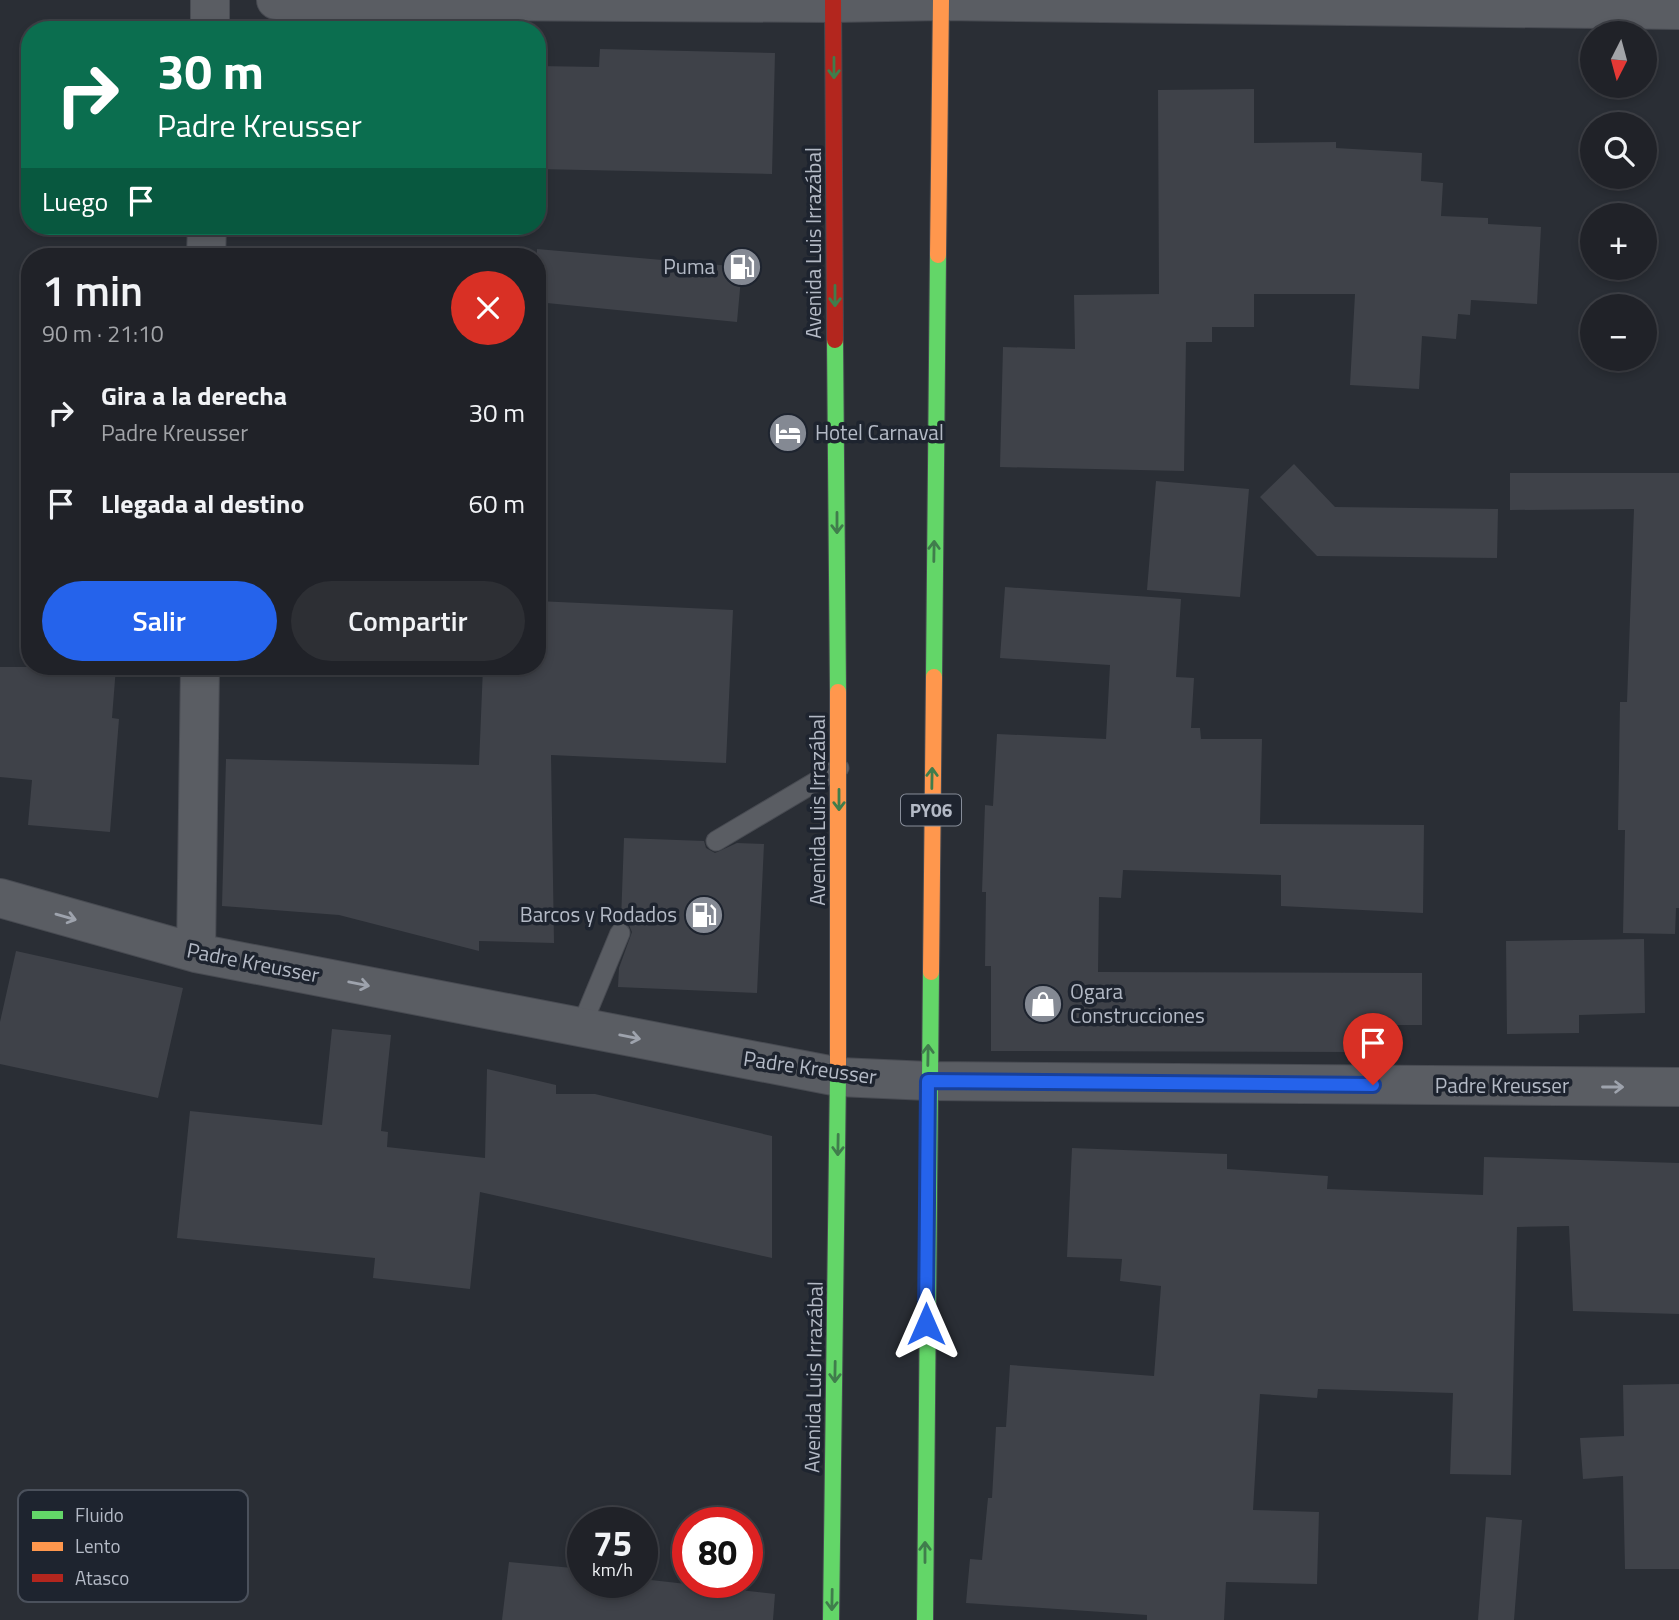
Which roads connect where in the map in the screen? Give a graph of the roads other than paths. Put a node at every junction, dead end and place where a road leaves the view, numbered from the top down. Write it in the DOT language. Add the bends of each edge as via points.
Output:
graph roads {
  1 [pos="210,0"];
  2 [pos="276,0"];
  3 [pos="941,0"];
  4 [pos="833,2"];
  5 [pos="1679,10"];
  6 [pos="210,21"];
  7 [pos="200,675"];
  8 [pos="839,768"];
  9 [pos="716,841"];
  10 [pos="0,898"];
  11 [pos="620,933"];
  12 [pos="196,953"];
  13 [pos="581,1027"];
  14 [pos="839,1077"];
  15 [pos="928,1081"];
  16 [pos="1679,1087"];
  17 [pos="831,1620"];
  18 [pos="925,1620"];
  1 -- 6 [label="street"];
  2 -- 4 [label="street"];
  3 -- 4 [label="street"];
  3 -- 5 [label="street"];
  15 -- 3 [label="highway, PY06, one-way"];
  4 -- 8 [label="highway, Avenida Luis Irrazábal, one-way"];
  7 -- 12 [label="street"];
  8 -- 9 [label="lane"];
  8 -- 14 [label="highway, Avenida Luis Irrazábal, one-way"];
  10 -- 12 [label="street, Padre Kreusser, one-way"];
  11 -- 13 [label="lane"];
  12 -- 13 [label="street, Padre Kreusser, one-way"];
  13 -- 14 [label="street, Padre Kreusser, one-way"];
  14 -- 15 [label="street, Padre Kreusser"];
  14 -- 17 [label="highway, Avenida Luis Irrazábal, one-way"];
  15 -- 16 [label="street, Padre Kreusser, one-way"];
  18 -- 15 [label="highway, PY06, one-way"];
}
